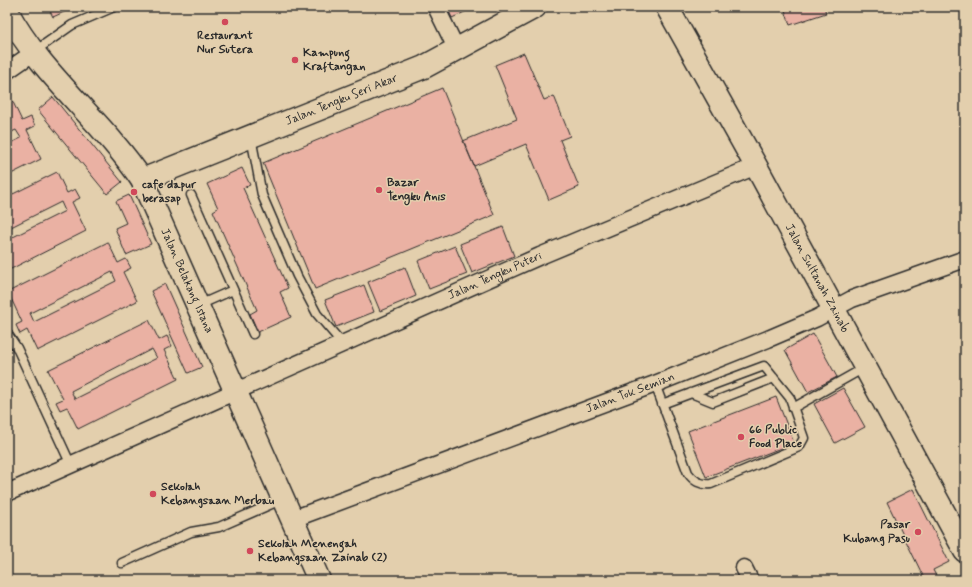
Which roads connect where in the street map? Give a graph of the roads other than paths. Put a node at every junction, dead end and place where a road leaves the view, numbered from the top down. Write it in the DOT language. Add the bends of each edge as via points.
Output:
graph roads {
  1 [pos="114,7"];
  2 [pos="436,7"];
  3 [pos="535,7"];
  4 [pos="667,7"];
  5 [pos="7,11"];
  6 [pos="457,50"];
  7 [pos="33,53"];
  8 [pos="7,71"];
  9 [pos="251,136"];
  10 [pos="756,166"];
  11 [pos="142,180"];
  12 [pos="191,195"];
  13 [pos="965,259"];
  14 [pos="233,290"];
  15 [pos="199,305"];
  16 [pos="833,309"];
  17 [pos="7,333"];
  18 [pos="253,334"];
  19 [pos="342,343"];
  20 [pos="865,367"];
  21 [pos="774,378"];
  22 [pos="655,384"];
  23 [pos="236,390"];
  24 [pos="691,393"];
  25 [pos="662,404"];
  26 [pos="794,408"];
  27 [pos="71,465"];
  28 [pos="7,493"];
  29 [pos="284,499"];
  30 [pos="293,519"];
  31 [pos="965,551"];
  32 [pos="122,563"];
  33 [pos="319,580"];
  1 -- 7 [label="lane" via="72,25"];
  2 -- 6 [label="street"];
  3 -- 6 [label="street, Jalan Tengku Seri Akar"];
  4 -- 10 [label="street, Jalan Sultanah Zainab"];
  5 -- 7 [label="street, Jalan Belakang Istana"];
  6 -- 9 [label="street, Jalan Tengku Seri Akar" via="424,67"];
  7 -- 8 [label="street"];
  7 -- 11 [label="street, Jalan Belakang Istana" via="126,156"];
  9 -- 11 [label="street, Jalan Tengku Seri Akar"];
  9 -- 19 [label="lane" via="262,195 297,276 317,314"];
  10 -- 16 [label="street, Jalan Sultanah Zainab"];
  10 -- 19 [label="street, Jalan Tengku Puteri" via="540,256"];
  11 -- 15 [label="street, Jalan Belakang Istana"];
  12 -- 14 [label="lane"];
  13 -- 16 [label="street, Jalan Tok Semian" via="852,299"];
  14 -- 15 [label="lane"];
  14 -- 18 [label="lane"];
  15 -- 23 [label="street, Jalan Belakang Istana"];
  16 -- 20 [label="street, Jalan Sultanah Zainab"];
  16 -- 22 [label="street, Jalan Tok Semian" via="768,339"];
  17 -- 27 [label="lane" via="17,348"];
  19 -- 23 [label="street, Jalan Tengku Puteri"];
  20 -- 26 [label="lane"];
  20 -- 31 [label="street, Jalan Sultanah Zainab"];
  21 -- 24 [label="lane" via="713,402"];
  21 -- 24 [label="lane" via="764,366"];
  21 -- 26 [label="lane" via="790,398"];
  22 -- 25 [label="lane"];
  22 -- 30 [label="street, Jalan Tok Semian"];
  23 -- 27 [label="street, Jalan Tengku Puteri"];
  23 -- 29 [label="street, Jalan Belakang Istana"];
  24 -- 25 [label="lane"];
  25 -- 26 [label="lane" via="688,473 692,479 703,484 710,484 799,447 804,438"];
  27 -- 28 [label="street, Jalan Tengku Puteri"];
  29 -- 30 [label="street, Jalan Belakang Istana"];
  29 -- 32 [label="lane" via="219,527 191,532"];
  30 -- 33 [label="street, Jalan Belakang Istana"];
}
